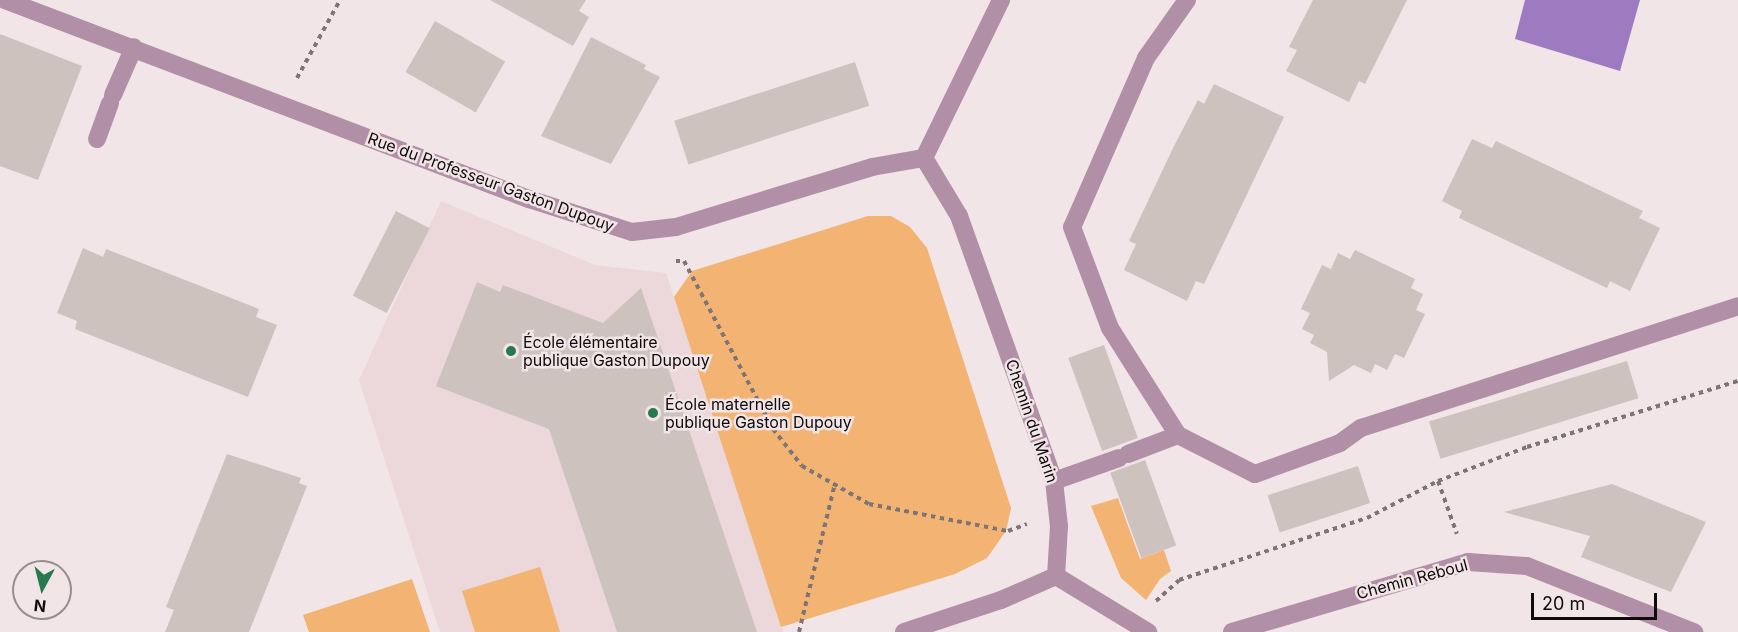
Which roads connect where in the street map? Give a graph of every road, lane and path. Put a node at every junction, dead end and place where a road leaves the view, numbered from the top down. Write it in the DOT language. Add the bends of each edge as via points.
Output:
graph roads {
  1 [pos="4,0"];
  2 [pos="340,0"];
  3 [pos="1001,0"];
  4 [pos="1187,0"];
  5 [pos="134,47"];
  6 [pos="282,105"];
  7 [pos="97,139"];
  8 [pos="924,158"];
  9 [pos="674,261"];
  10 [pos="1738,306"];
  11 [pos="1738,381"];
  12 [pos="1178,435"];
  13 [pos="1054,481"];
  14 [pos="1438,481"];
  15 [pos="834,488"];
  16 [pos="1058,512"];
  17 [pos="1468,562"];
  18 [pos="1056,576"];
  19 [pos="1144,630"];
  20 [pos="799,632"];
  21 [pos="904,632"];
  22 [pos="1232,632"];
  23 [pos="1694,632"];
  1 -- 5 [label="street, Rue du Professeur Gaston Dupouy"];
  2 -- 6 [label="path"];
  3 -- 8 [label="street"];
  4 -- 12 [label="street" via="1146,58 1072,227 1110,328"];
  5 -- 6 [label="street, Rue du Professeur Gaston Dupouy"];
  5 -- 7 [label="street"];
  6 -- 8 [label="street, Rue du Professeur Gaston Dupouy" via="529,200 632,232 676,227 872,167"];
  8 -- 13 [label="street, Chemin du Marin" via="959,216"];
  9 -- 15 [label="path" via="684,261 773,429 802,466"];
  10 -- 12 [label="street" via="1361,428 1340,442 1255,474"];
  11 -- 14 [label="path" via="1527,447"];
  12 -- 13 [label="street"];
  13 -- 16 [label="street, Chemin du Marin"];
  14 -- 17 [label="path"];
  14 -- 19 [label="path" via="1367,518 1179,580 1164,590"];
  15 -- 16 [label="path" via="869,504 1008,531"];
  15 -- 20 [label="path"];
  16 -- 18 [label="street, Chemin du Marin"];
  17 -- 22 [label="street, Chemin Reboul"];
  17 -- 23 [label="street, Chemin Reboul" via="1527,566"];
  18 -- 19 [label="street"];
  18 -- 21 [label="street" via="1000,600"];
}
